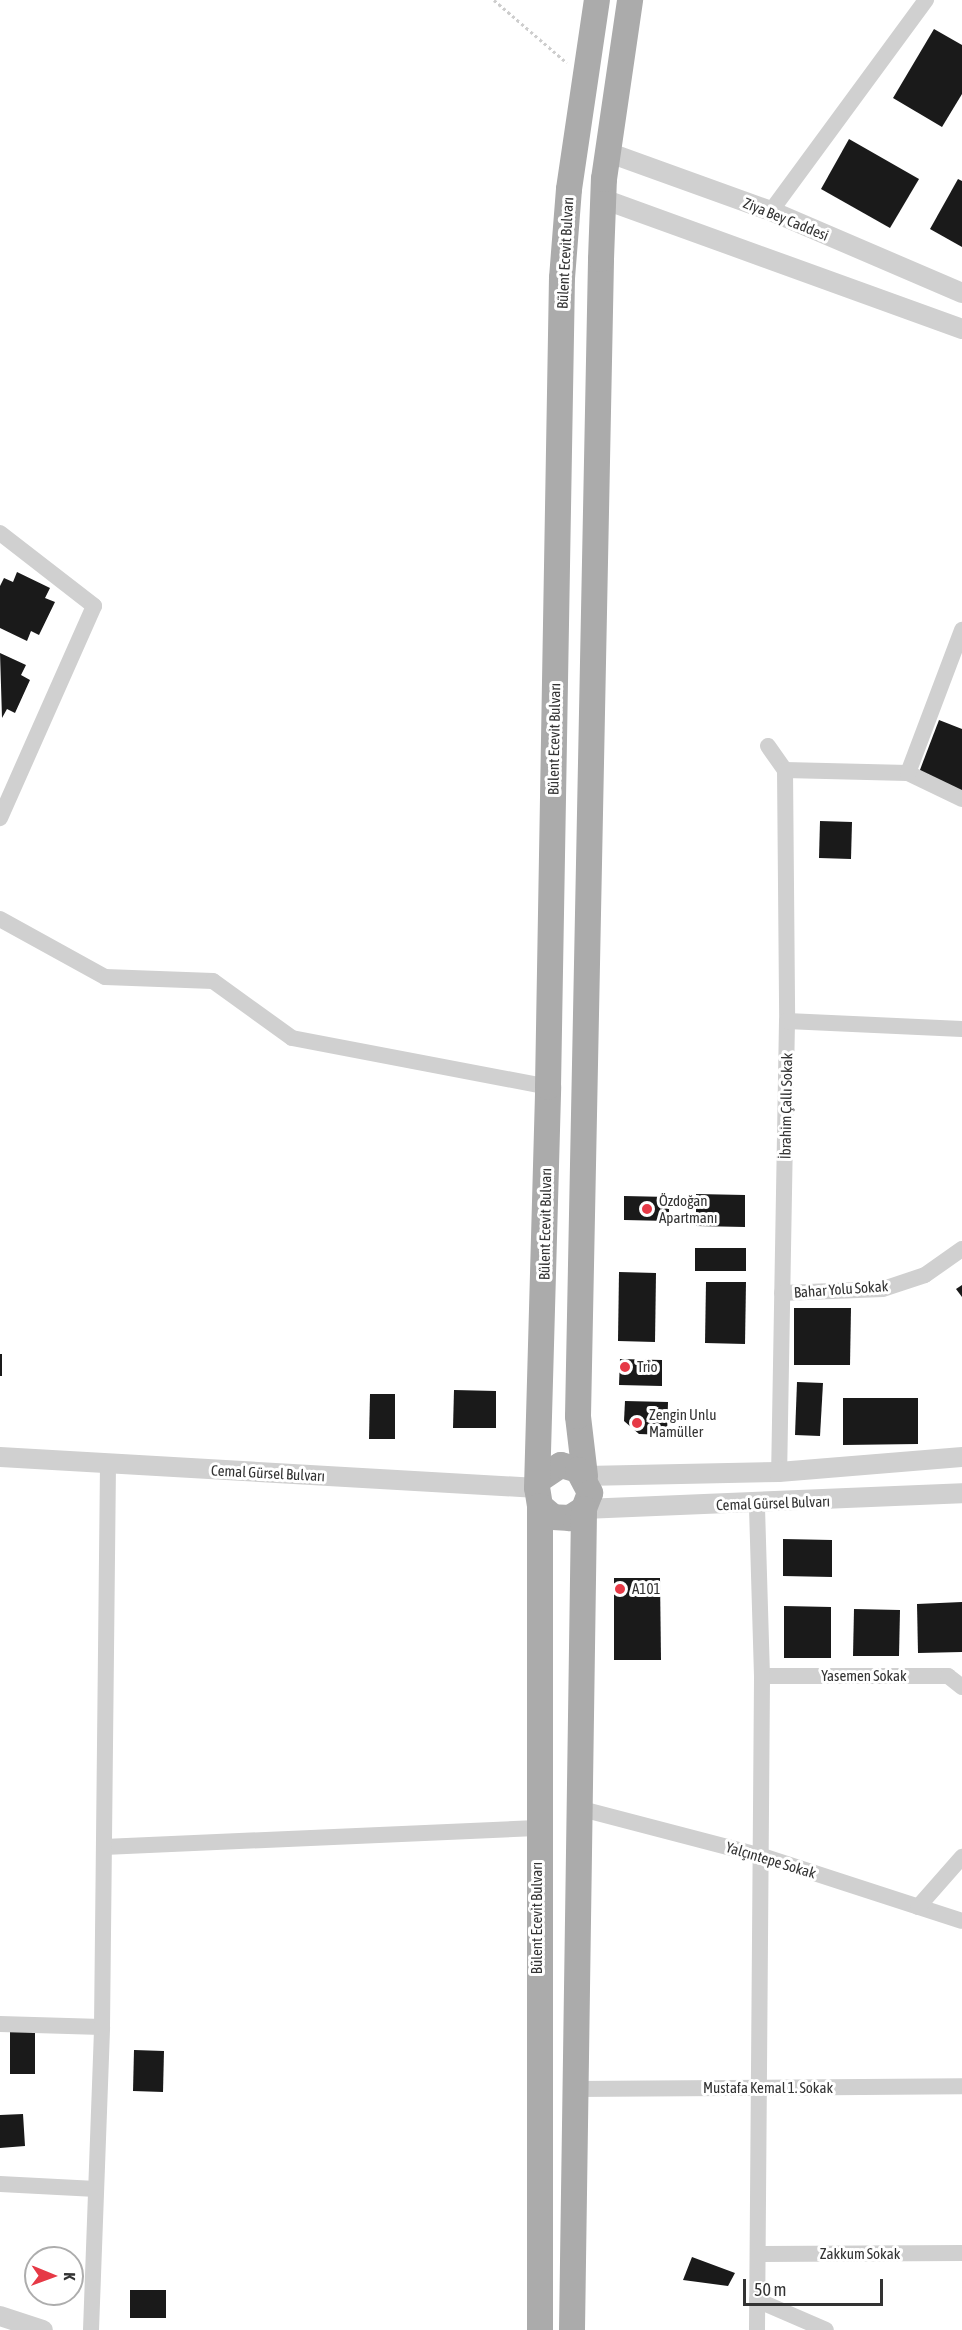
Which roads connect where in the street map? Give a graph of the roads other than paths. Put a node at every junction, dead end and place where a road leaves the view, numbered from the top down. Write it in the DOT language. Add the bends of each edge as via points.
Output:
graph roads {
  1 [pos="597,0"];
  2 [pos="630,0"];
  3 [pos="926,0"];
  4 [pos="607,152"];
  5 [pos="603,199"];
  6 [pos="771,211"];
  7 [pos="962,293"];
  8 [pos="962,329"];
  9 [pos="0,533"];
  10 [pos="962,630"];
  11 [pos="768,746"];
  12 [pos="785,770"];
  13 [pos="908,772"];
  14 [pos="962,799"];
  15 [pos="0,818"];
  16 [pos="0,919"];
  17 [pos="788,1021"];
  18 [pos="962,1029"];
  19 [pos="548,1088"];
  20 [pos="962,1249"];
  21 [pos="782,1293"];
  22 [pos="0,1457"];
  23 [pos="962,1457"];
  24 [pos="108,1463"];
  25 [pos="779,1472"];
  26 [pos="585,1476"];
  27 [pos="539,1491"];
  28 [pos="962,1493"];
  29 [pos="757,1504"];
  30 [pos="584,1509"];
  31 [pos="762,1676"];
  32 [pos="962,1687"];
  33 [pos="578,1808"];
  34 [pos="537,1828"];
  35 [pos="104,1847"];
  36 [pos="759,1855"];
  37 [pos="962,1857"];
  38 [pos="918,1907"];
  39 [pos="962,1921"];
  40 [pos="0,2024"];
  41 [pos="102,2027"];
  42 [pos="962,2086"];
  43 [pos="574,2089"];
  44 [pos="761,2089"];
  45 [pos="0,2184"];
  46 [pos="96,2189"];
  47 [pos="962,2253"];
  48 [pos="758,2254"];
  49 [pos="757,2300"];
  50 [pos="0,2316"];
  51 [pos="43,2330"];
  52 [pos="91,2330"];
  53 [pos="540,2330"];
  54 [pos="572,2330"];
  55 [pos="757,2330"];
  56 [pos="826,2330"];
  1 -- 19 [label="main road, Bülent Ecevit Bulvarı" via="569,189 562,278"];
  2 -- 4 [label="main road"];
  3 -- 6 [label="street"];
  4 -- 5 [label="main road"];
  4 -- 6 [label="street, Ziya Bey Caddesi"];
  5 -- 8 [label="street"];
  5 -- 26 [label="main road" via="578,1404"];
  6 -- 7 [label="street, Ziya Bey Caddesi"];
  9 -- 15 [label="street" via="94,606"];
  10 -- 13 [label="street"];
  11 -- 12 [label="street"];
  12 -- 13 [label="street"];
  12 -- 17 [label="street, İbrahim Çallı Sokak"];
  13 -- 14 [label="street"];
  16 -- 19 [label="street" via="105,977 213,981 292,1038"];
  17 -- 18 [label="street"];
  17 -- 21 [label="street, İbrahim Çallı Sokak"];
  19 -- 27 [label="main road, Bülent Ecevit Bulvarı"];
  20 -- 21 [label="street, Bahar Yolu Sokak" via="925,1275 883,1289"];
  21 -- 25 [label="street, İbrahim Çallı Sokak"];
  22 -- 24 [label="street, Cemal Gürsel Bulvarı"];
  23 -- 25 [label="street, Cemal Gürsel Bulvarı"];
  24 -- 27 [label="street, Cemal Gürsel Bulvarı"];
  24 -- 35 [label="street"];
  25 -- 26 [label="street, Cemal Gürsel Bulvarı"];
  26 -- 27 [label="main road" via="561,1465"];
  26 -- 30 [label="main road" via="590,1493"];
  27 -- 30 [label="main road" via="561,1519"];
  27 -- 34 [label="main road, Bülent Ecevit Bulvarı"];
  28 -- 29 [label="street, Cemal Gürsel Bulvarı"];
  29 -- 30 [label="street, Cemal Gürsel Bulvarı"];
  29 -- 31 [label="street"];
  30 -- 33 [label="main road"];
  31 -- 32 [label="street, Yasemen Sokak" via="948,1676"];
  31 -- 36 [label="street"];
  33 -- 36 [label="street, Yalçıntepe Sokak"];
  33 -- 43 [label="main road"];
  34 -- 35 [label="street"];
  34 -- 53 [label="main road, Bülent Ecevit Bulvarı"];
  35 -- 41 [label="street"];
  36 -- 38 [label="street, Yalçıntepe Sokak"];
  36 -- 44 [label="street"];
  37 -- 38 [label="street"];
  38 -- 39 [label="street, Yalçıntepe Sokak"];
  40 -- 41 [label="street"];
  41 -- 46 [label="street"];
  42 -- 44 [label="street, Mustafa Kemal 1. Sokak"];
  43 -- 44 [label="street, Mustafa Kemal 1. Sokak"];
  43 -- 54 [label="main road"];
  44 -- 48 [label="street"];
  45 -- 46 [label="street"];
  46 -- 52 [label="street"];
  47 -- 48 [label="street, Zakkum Sokak"];
  48 -- 49 [label="street"];
  49 -- 55 [label="street"];
  49 -- 56 [label="street"];
  50 -- 51 [label="street"];
}
